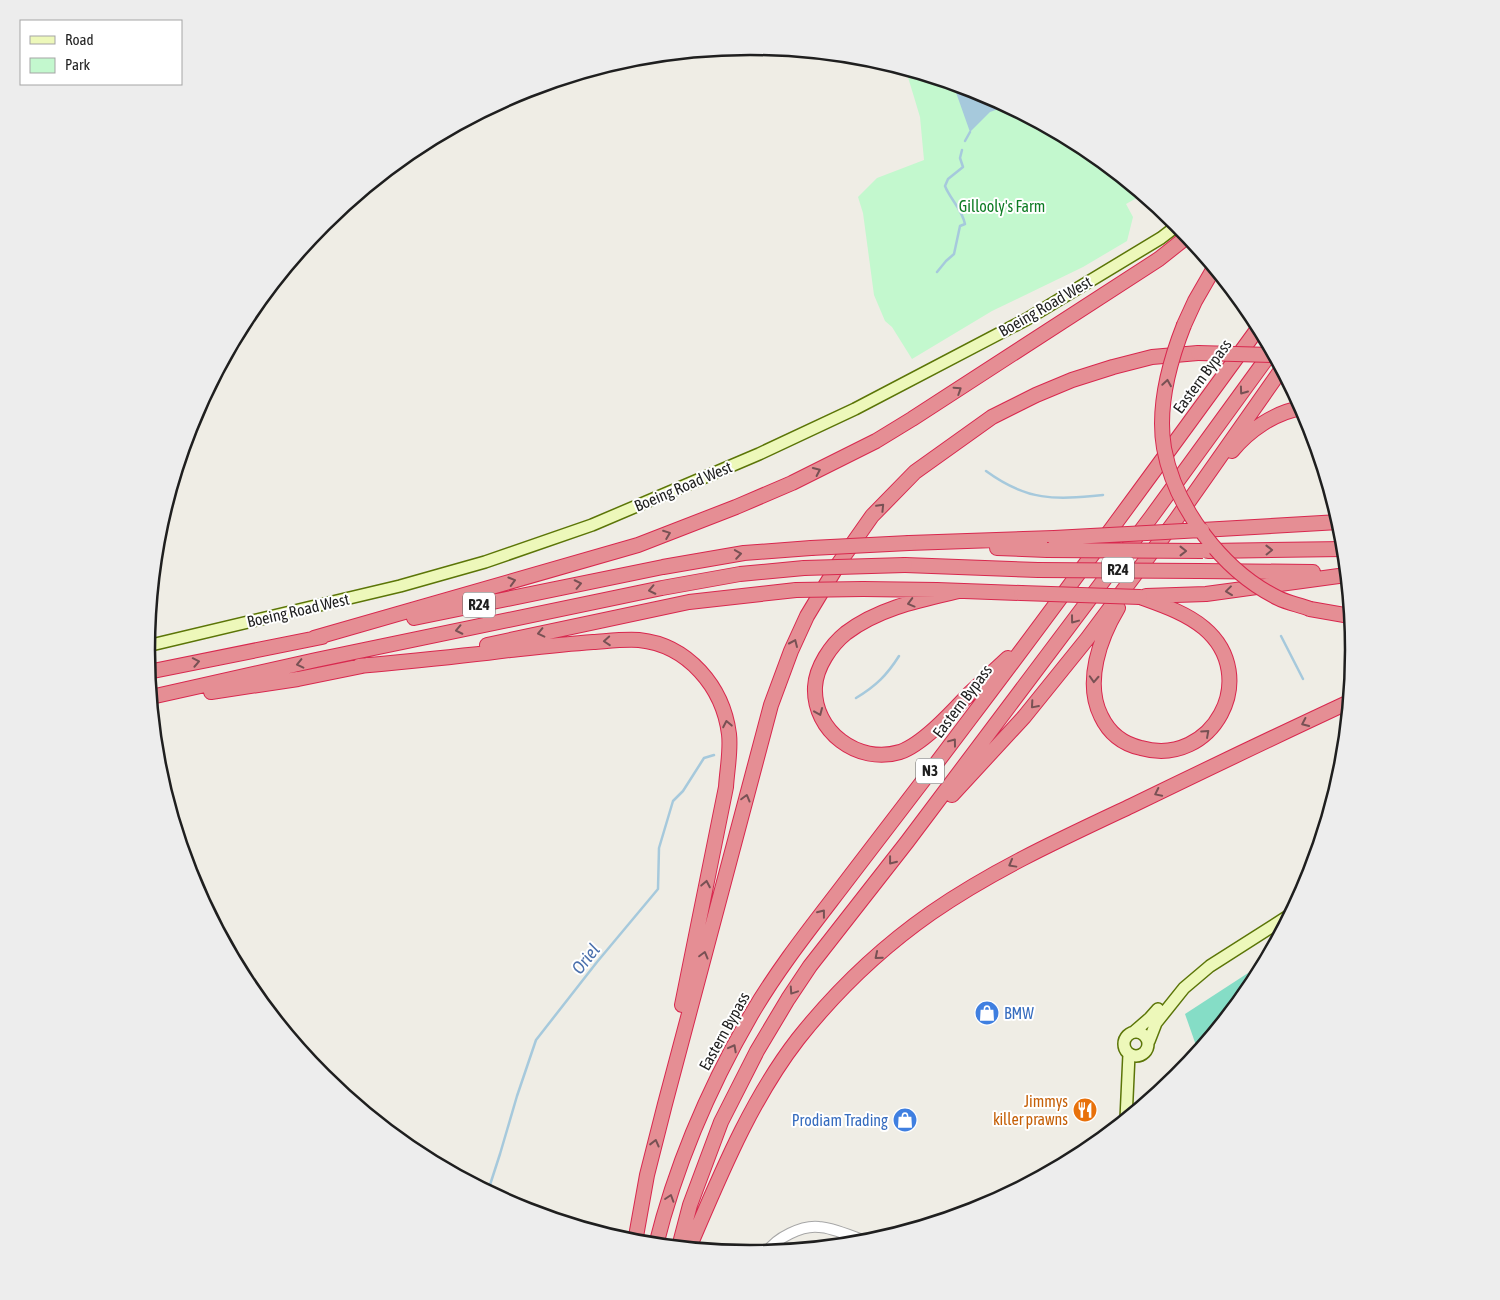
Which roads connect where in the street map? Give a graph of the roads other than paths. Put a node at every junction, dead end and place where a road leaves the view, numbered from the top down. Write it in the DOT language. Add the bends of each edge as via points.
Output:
graph roads {
  1 [pos="1172,230"];
  2 [pos="1182,241"];
  3 [pos="1210,274"];
  4 [pos="1254,334"];
  5 [pos="1267,355"];
  6 [pos="1268,357"];
  7 [pos="1278,376"];
  8 [pos="1294,409"];
  9 [pos="1175,521"];
  10 [pos="1331,522"];
  11 [pos="1159,541"];
  12 [pos="1050,544"];
  13 [pos="1336,549"];
  14 [pos="1340,573"];
  15 [pos="1340,574"];
  16 [pos="959,591"];
  17 [pos="1164,600"];
  18 [pos="1344,615"];
  19 [pos="1034,634"];
  20 [pos="314,638"];
  21 [pos="155,644"];
  22 [pos="359,666"];
  23 [pos="156,670"];
  24 [pos="157,696"];
  25 [pos="157,696"];
  26 [pos="1342,705"];
  27 [pos="907,842"];
  28 [pos="1279,922"];
  29 [pos="1184,988"];
  30 [pos="1135,1031"];
  31 [pos="1148,1041"];
  32 [pos="1130,1054"];
  33 [pos="1143,1054"];
  34 [pos="1127,1086"];
  35 [pos="665,1104"];
  36 [pos="1126,1110"];
  37 [pos="636,1234"];
  38 [pos="851,1236"];
  39 [pos="658,1238"];
  40 [pos="681,1241"];
  41 [pos="692,1242"];
  42 [pos="774,1244"];
  1 -- 21 [label="main road, Boeing Road West" via="1027,319 855,410 592,525 485,562 400,586"];
  20 -- 2 [label="highway, one-way" via="638,545 808,475 912,419 1159,259"];
  18 -- 3 [label="highway, one-way, bridge" via="1310,609 1279,598 1253,583 1216,550 1193,519 1172,475 1164,448 1164,399 1174,350 1195,300"];
  4 -- 19 [label="highway, Eastern Bypass / N3"];
  35 -- 5 [label="highway, one-way, bridge" via="781,675 806,616 872,516 915,472 992,417 1045,391 1113,367 1152,358 1198,353"];
  6 -- 27 [label="highway, N3, one-way"];
  7 -- 9 [label="highway"];
  8 -- 9 [label="highway" via="1261,425 1234,448"];
  9 -- 11 [label="highway"];
  10 -- 12 [label="highway, bridge"];
  11 -- 17 [label="highway, one-way" via="1114,615 1094,670 1094,690 1102,719 1119,739 1134,747 1165,752 1190,744 1212,728 1225,709 1231,682 1229,665 1216,641 1205,629"];
  11 -- 27 [label="highway, one-way" via="1045,693"];
  12 -- 13 [label="highway, R24, one-way, bridge" via="1203,551"];
  20 -- 12 [label="highway, R24, one-way, bridge" via="744,553 909,543"];
  14 -- 24 [label="highway, R24, one-way, bridge" via="1038,570 905,565 804,568 740,574"];
  15 -- 17 [label="highway, one-way"];
  16 -- 17 [label="highway, bridge"];
  16 -- 19 [label="highway, one-way" via="886,611 863,621 835,643 822,662 815,686 816,704 824,724 836,738 874,755 900,752 910,747 949,716"];
  16 -- 22 [label="highway, one-way, bridge" via="796,590 690,602 497,643"];
  39 -- 19 [label="highway, Eastern Bypass / N3, one-way" via="682,1161 718,1076 751,1015 815,922"];
  23 -- 20 [label="highway, R24, one-way"];
  22 -- 25 [label="highway" via="298,679"];
  35 -- 22 [label="highway, one-way" via="690,960 726,787 729,736 726,715 714,688 688,660 670,648 639,640 545,646"];
  26 -- 41 [label="highway, one-way" via="1017,861 930,914 876,957 818,1015 779,1067 731,1151"];
  27 -- 40 [label="highway, N3, one-way" via="810,966 757,1050 721,1122 690,1204"];
  28 -- 29 [label="main road" via="1210,966"];
  29 -- 30 [label="main road"];
  29 -- 31 [label="main road" via="1156,1023"];
  30 -- 31 [label="main road" via="1142,1032"];
  30 -- 32 [label="main road" via="1124,1041"];
  31 -- 33 [label="main road" via="1148,1049"];
  32 -- 33 [label="main road"];
  32 -- 34 [label="main road"];
  33 -- 34 [label="main road"];
  34 -- 36 [label="main road"];
  37 -- 35 [label="highway, one-way"];
  38 -- 42 [label="street" via="819,1226 789,1234"];
}
